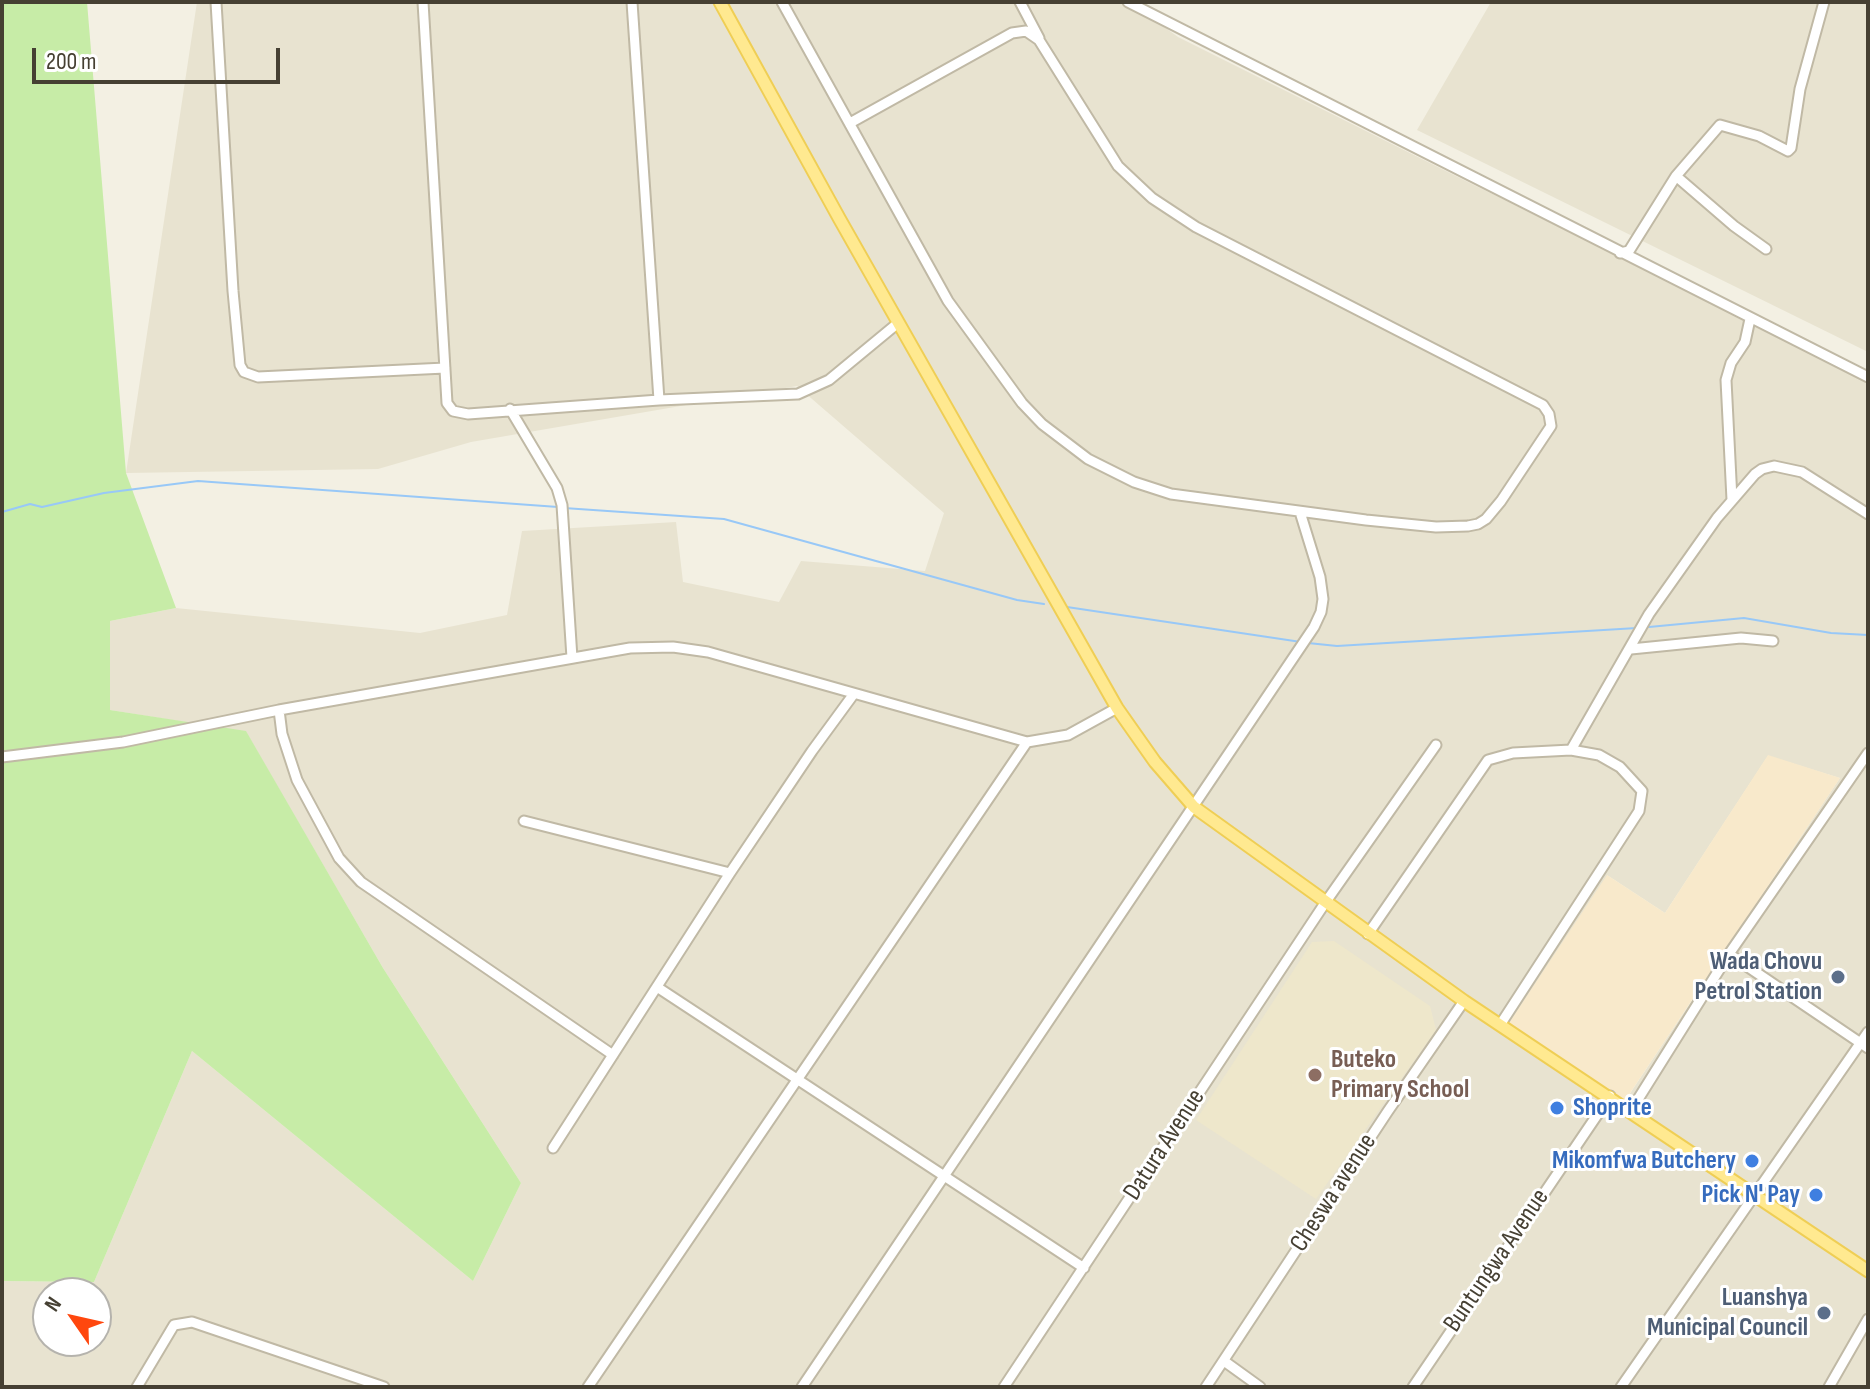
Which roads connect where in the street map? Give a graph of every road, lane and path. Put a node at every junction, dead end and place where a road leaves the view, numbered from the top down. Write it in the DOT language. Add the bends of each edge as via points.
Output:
graph roads {
  1 [pos="216,2"];
  2 [pos="423,2"];
  3 [pos="632,2"];
  4 [pos="720,2"];
  5 [pos="782,2"];
  6 [pos="1020,2"];
  7 [pos="1128,2"];
  8 [pos="1824,2"];
  9 [pos="1039,40"];
  10 [pos="850,123"];
  11 [pos="1676,176"];
  12 [pos="1766,249"];
  13 [pos="1620,253"];
  14 [pos="1750,319"];
  15 [pos="898,323"];
  16 [pos="445,368"];
  17 [pos="1868,377"];
  18 [pos="659,400"];
  19 [pos="510,409"];
  20 [pos="1732,500"];
  21 [pos="1300,512"];
  22 [pos="1868,514"];
  23 [pos="1773,641"];
  24 [pos="1631,649"];
  25 [pos="572,658"];
  26 [pos="853,695"];
  27 [pos="1117,708"];
  28 [pos="279,710"];
  29 [pos="1027,742"];
  30 [pos="1436,745"];
  31 [pos="1571,750"];
  32 [pos="1868,753"];
  33 [pos="2,757"];
  34 [pos="1194,807"];
  35 [pos="524,821"];
  36 [pos="730,873"];
  37 [pos="1325,903"];
  38 [pos="1368,934"];
  39 [pos="1729,954"];
  40 [pos="657,987"];
  41 [pos="1464,1001"];
  42 [pos="1500,1025"];
  43 [pos="1868,1032"];
  44 [pos="1864,1045"];
  45 [pos="613,1055"];
  46 [pos="798,1080"];
  47 [pos="1610,1096"];
  48 [pos="1630,1112"];
  49 [pos="553,1148"];
  50 [pos="945,1177"];
  51 [pos="1753,1195"];
  52 [pos="1084,1268"];
  53 [pos="1868,1271"];
  54 [pos="1868,1319"];
  55 [pos="1224,1361"];
  56 [pos="137,1387"];
  57 [pos="384,1387"];
  58 [pos="588,1387"];
  59 [pos="802,1387"];
  60 [pos="1004,1387"];
  61 [pos="1206,1387"];
  62 [pos="1260,1387"];
  63 [pos="1413,1387"];
  64 [pos="1621,1387"];
  65 [pos="1829,1387"];
  1 -- 16 [label="street" via="233,291 244,372 258,377"];
  2 -- 16 [label="street"];
  3 -- 18 [label="street"];
  4 -- 15 [label="main road"];
  5 -- 10 [label="street"];
  6 -- 9 [label="street"];
  7 -- 13 [label="street"];
  8 -- 11 [label="street" via="1800,89 1791,148 1720,125"];
  9 -- 10 [label="street" via="1026,31 1012,33"];
  9 -- 21 [label="street" via="1118,166 1152,198 1196,227 1543,405 1549,414 1551,426 1501,501 1478,524 1436,527"];
  10 -- 21 [label="street" via="948,301 1042,424 1088,459 1141,485"];
  11 -- 12 [label="street"];
  11 -- 13 [label="street" via="1629,251"];
  13 -- 14 [label="street"];
  14 -- 17 [label="street"];
  14 -- 20 [label="street" via="1726,380"];
  15 -- 18 [label="street" via="812,390"];
  15 -- 27 [label="main road"];
  16 -- 19 [label="street" via="447,403 453,411"];
  18 -- 19 [label="street"];
  19 -- 25 [label="street" via="562,505"];
  20 -- 22 [label="street" via="1750,478 1774,466 1810,476"];
  20 -- 24 [label="street" via="1649,614"];
  21 -- 34 [label="street" via="1320,577 1321,612"];
  23 -- 24 [label="street" via="1741,638"];
  24 -- 31 [label="street"];
  25 -- 26 [label="street" via="673,647 708,652"];
  25 -- 28 [label="street"];
  26 -- 29 [label="street"];
  26 -- 36 [label="street"];
  27 -- 29 [label="street" via="1068,735"];
  27 -- 34 [label="main road"];
  28 -- 33 [label="street" via="123,742"];
  28 -- 45 [label="street" via="297,780 339,858 361,882"];
  29 -- 46 [label="street"];
  30 -- 37 [label="street, Datura Avenue"];
  31 -- 38 [label="street" via="1488,760"];
  31 -- 42 [label="street" via="1599,755 1620,767 1642,791 1643,801"];
  32 -- 39 [label="street"];
  34 -- 37 [label="main road"];
  34 -- 50 [label="street"];
  35 -- 36 [label="street"];
  36 -- 40 [label="street"];
  37 -- 38 [label="main road"];
  37 -- 52 [label="street, Datura Avenue"];
  38 -- 41 [label="main road"];
  39 -- 44 [label="street"];
  39 -- 48 [label="street"];
  40 -- 45 [label="street"];
  40 -- 46 [label="street"];
  41 -- 42 [label="main road"];
  41 -- 55 [label="street, Cheswa avenue"];
  42 -- 47 [label="main road"];
  43 -- 44 [label="street"];
  44 -- 51 [label="street"];
  45 -- 49 [label="street"];
  46 -- 50 [label="street"];
  46 -- 58 [label="street"];
  47 -- 48 [label="main road"];
  47 -- 63 [label="street, Buntungwa Avenue"];
  48 -- 51 [label="main road"];
  50 -- 52 [label="street"];
  50 -- 59 [label="street"];
  51 -- 53 [label="main road"];
  51 -- 64 [label="street"];
  52 -- 60 [label="street, Datura Avenue"];
  54 -- 65 [label="street"];
  55 -- 61 [label="street, Cheswa avenue"];
  55 -- 62 [label="street"];
  56 -- 57 [label="street" via="174,1325 192,1322"];
}
